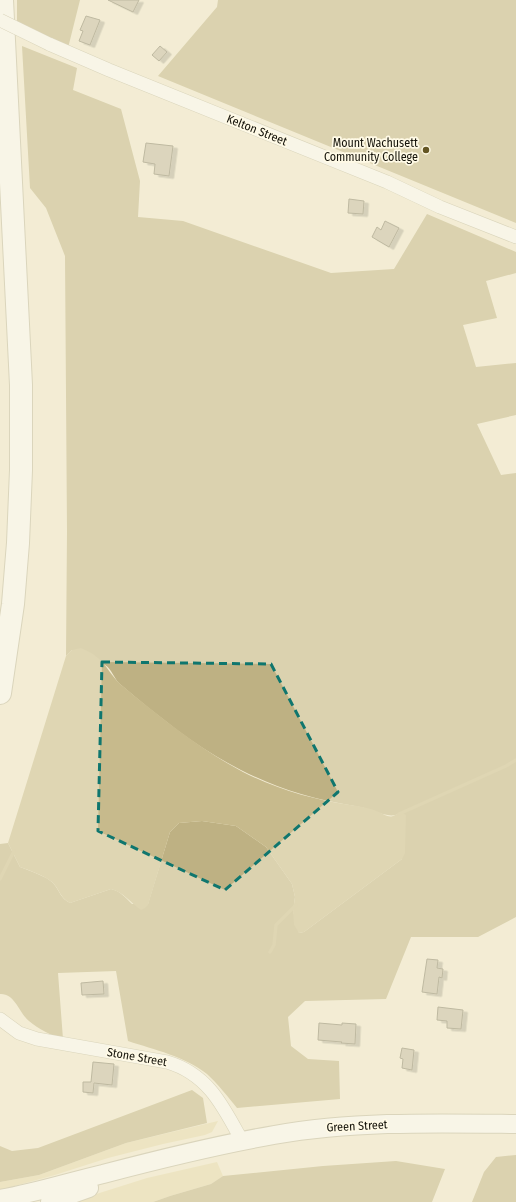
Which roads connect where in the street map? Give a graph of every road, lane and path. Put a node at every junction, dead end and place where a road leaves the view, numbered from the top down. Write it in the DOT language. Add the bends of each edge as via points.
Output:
graph roads {
  1 [pos="2,0"];
  2 [pos="0,20"];
  3 [pos="516,237"];
  4 [pos="0,693"];
  5 [pos="0,1019"];
  6 [pos="516,1124"];
  7 [pos="242,1141"];
  8 [pos="200,1150"];
  9 [pos="0,1199"];
  10 [pos="50,1202"];
  1 -- 4 [label="highway" via="21,385 21,470 12,612"];
  2 -- 3 [label="street, Kelton Street, bridge" via="109,70"];
  5 -- 7 [label="street, Stone Street" via="19,1033 37,1039 167,1062 184,1068 200,1078 214,1094"];
  6 -- 7 [label="street, Green Street" via="354,1125"];
  7 -- 8 [label="street, Green Street"];
  8 -- 9 [label="street, Green Street"];
  8 -- 10 [label="street, Green Street"];
}
